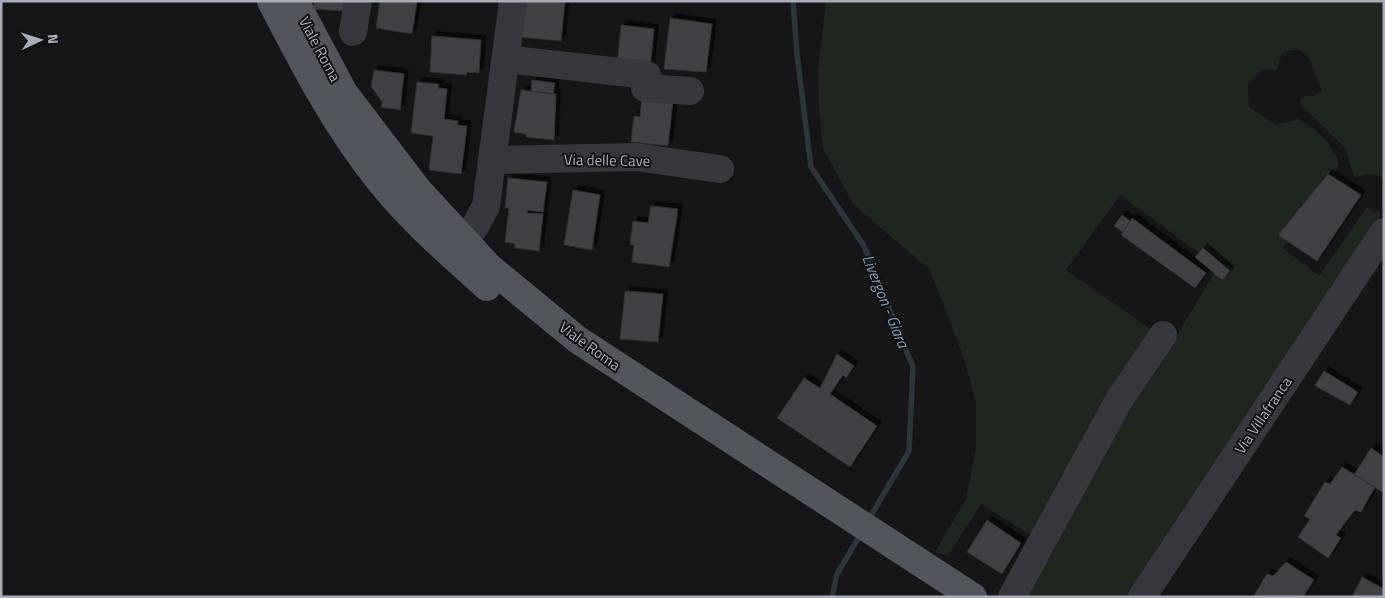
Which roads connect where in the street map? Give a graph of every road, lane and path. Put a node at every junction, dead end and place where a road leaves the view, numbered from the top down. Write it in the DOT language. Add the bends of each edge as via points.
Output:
graph roads {
  1 [pos="271,1"];
  2 [pos="295,1"];
  3 [pos="358,1"];
  4 [pos="513,1"];
  5 [pos="353,32"];
  6 [pos="506,59"];
  7 [pos="690,91"];
  8 [pos="493,160"];
  9 [pos="720,168"];
  10 [pos="1384,232"];
  11 [pos="461,236"];
  12 [pos="1163,335"];
  13 [pos="742,458"];
  14 [pos="900,560"];
  15 [pos="942,597"];
  16 [pos="973,597"];
  17 [pos="1012,597"];
  18 [pos="1142,597"];
  1 -- 13 [label="main road, Viale Roma" via="323,100 379,181 446,251 511,309 584,366"];
  2 -- 11 [label="main road, Viale Roma" via="344,94 418,190"];
  3 -- 5 [label="street"];
  4 -- 6 [label="street"];
  6 -- 7 [label="street" via="647,75 645,88"];
  6 -- 8 [label="street"];
  8 -- 9 [label="street, Via delle Cave" via="636,158"];
  8 -- 11 [label="street" via="483,214 474,228"];
  10 -- 18 [label="street, Via Villafranca"];
  11 -- 13 [label="main road, Viale Roma" via="490,267 578,340"];
  12 -- 17 [label="street" via="1119,400"];
  13 -- 14 [label="main road, Viale Roma"];
  14 -- 15 [label="main road, Viale Roma"];
  14 -- 16 [label="main road, Viale Roma"];
}
